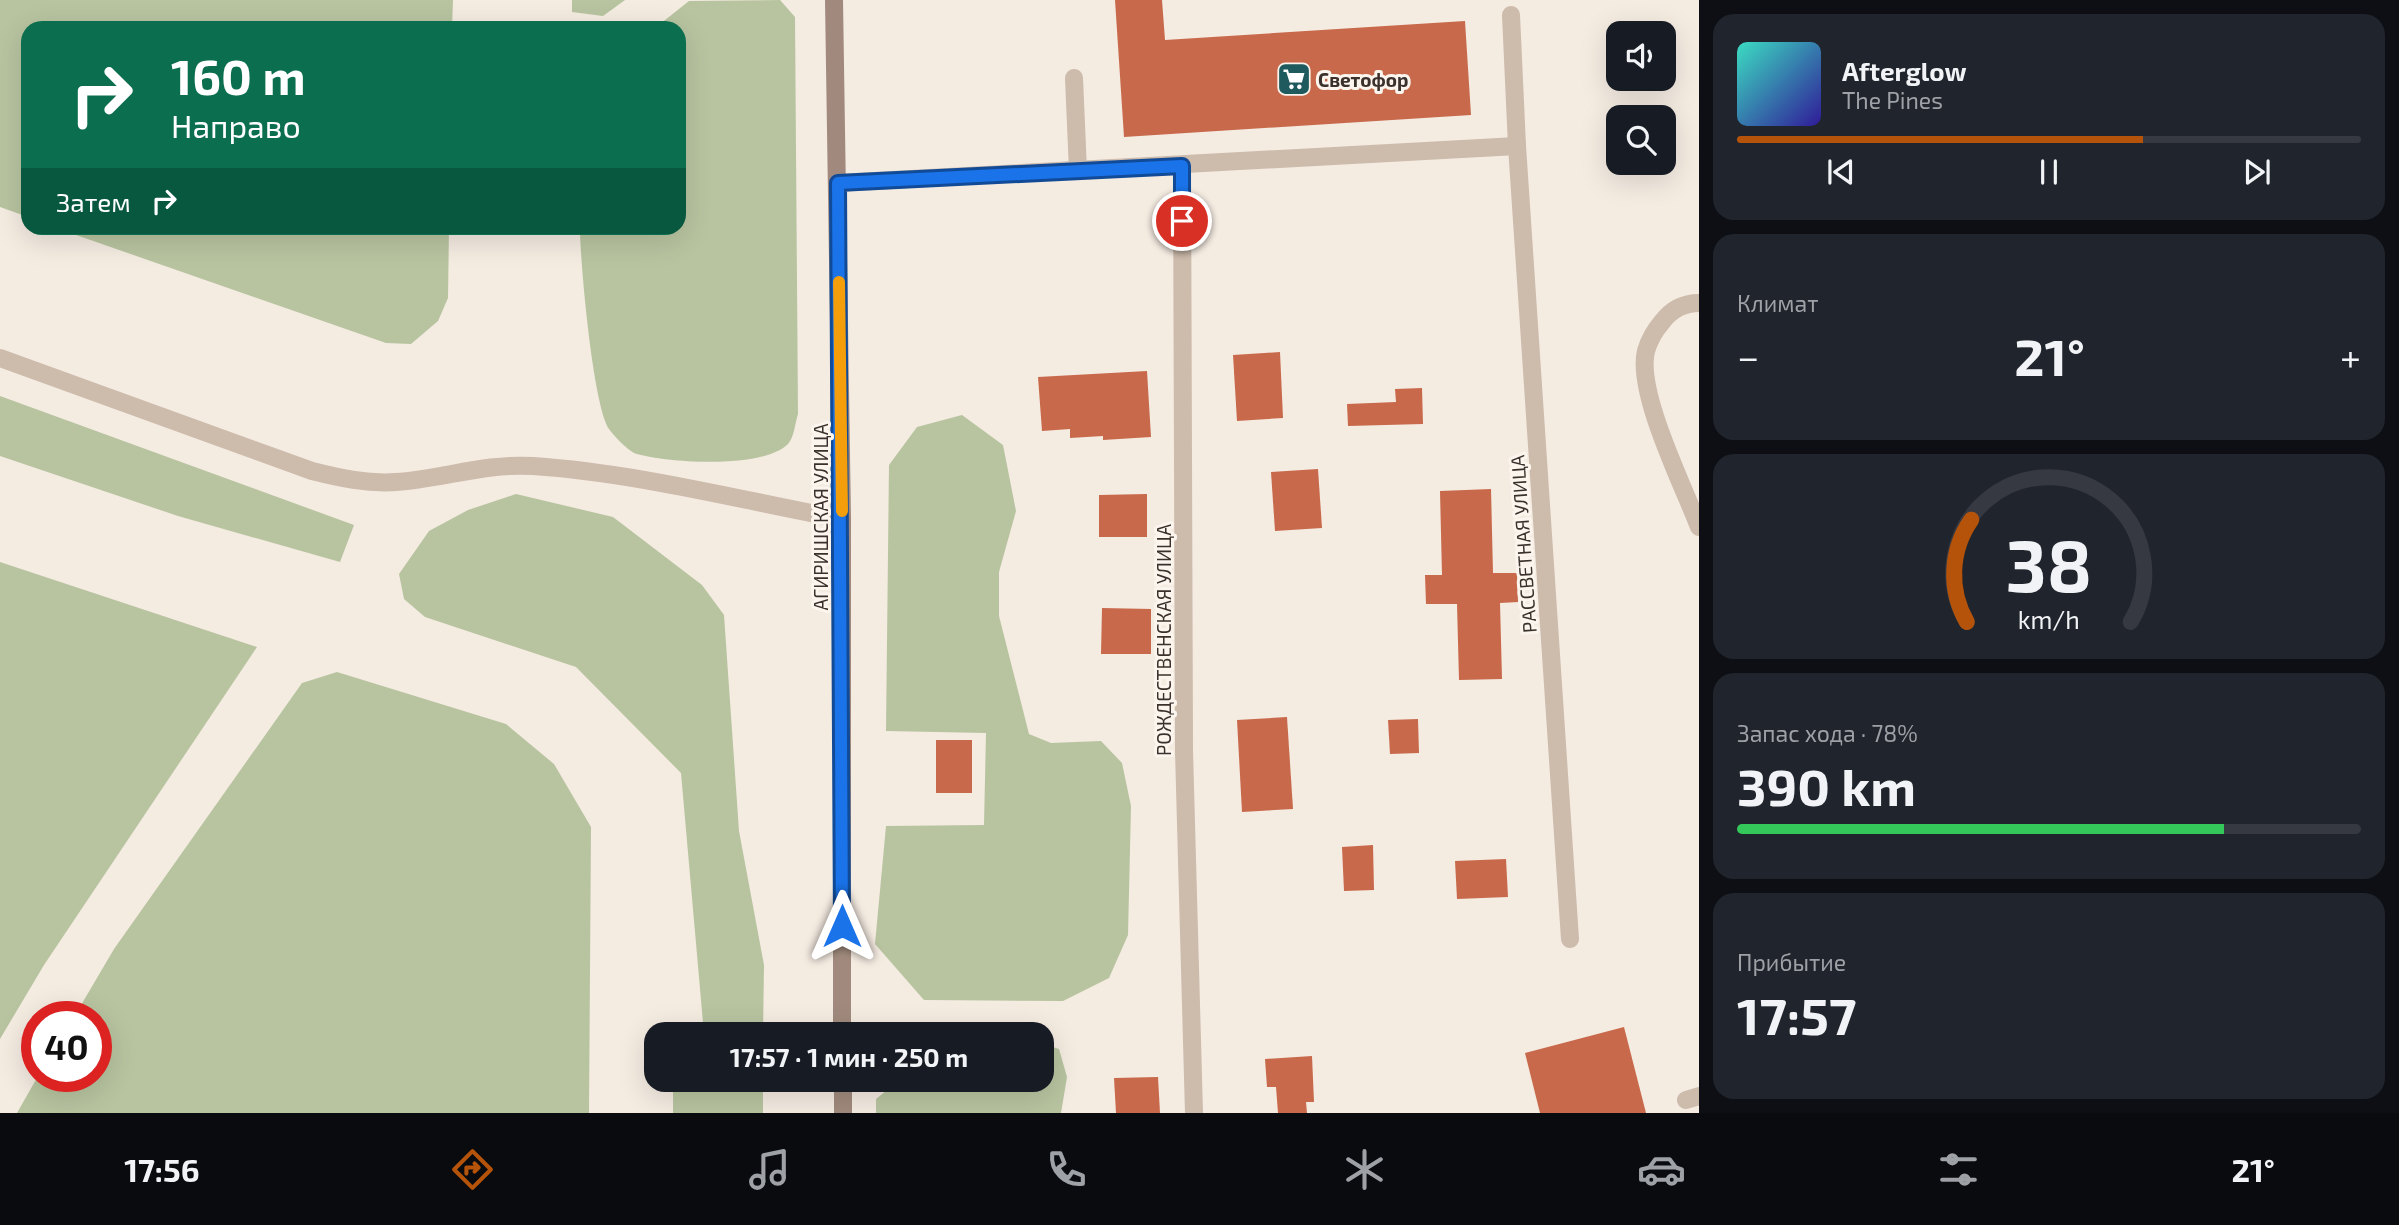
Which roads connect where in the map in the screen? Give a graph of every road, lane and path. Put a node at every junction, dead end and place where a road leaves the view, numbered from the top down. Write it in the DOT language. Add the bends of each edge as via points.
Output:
graph roads {
  1 [pos="834,0"];
  2 [pos="1511,15"];
  3 [pos="1074,78"];
  4 [pos="1517,146"];
  5 [pos="1182,166"];
  6 [pos="1078,171"];
  7 [pos="838,183"];
  8 [pos="1699,303"];
  9 [pos="0,358"];
  10 [pos="842,519"];
  11 [pos="1699,527"];
  12 [pos="1570,939"];
  13 [pos="842,1022"];
  14 [pos="842,1092"];
  15 [pos="843,1113"];
  16 [pos="1194,1113"];
  1 -- 7 [label="street, АГИРИШСКАЯ УЛИЦА"];
  2 -- 4 [label="street, РАССВЕТНАЯ УЛИЦА"];
  3 -- 6 [label="street"];
  4 -- 5 [label="street"];
  4 -- 12 [label="street, РАССВЕТНАЯ УЛИЦА"];
  5 -- 6 [label="street"];
  5 -- 16 [label="street, РОЖДЕСТВЕНСКАЯ УЛИЦА" via="1184,751"];
  6 -- 7 [label="street"];
  7 -- 10 [label="street, АГИРИШСКАЯ УЛИЦА"];
  8 -- 11 [label="street" via="1669,313 1646,351 1648,396"];
  9 -- 10 [label="street" via="312,471 355,481 397,482 470,468 530,466 592,471"];
  10 -- 13 [label="street, АГИРИШСКАЯ УЛИЦА"];
  14 -- 15 [label="street"];
}
